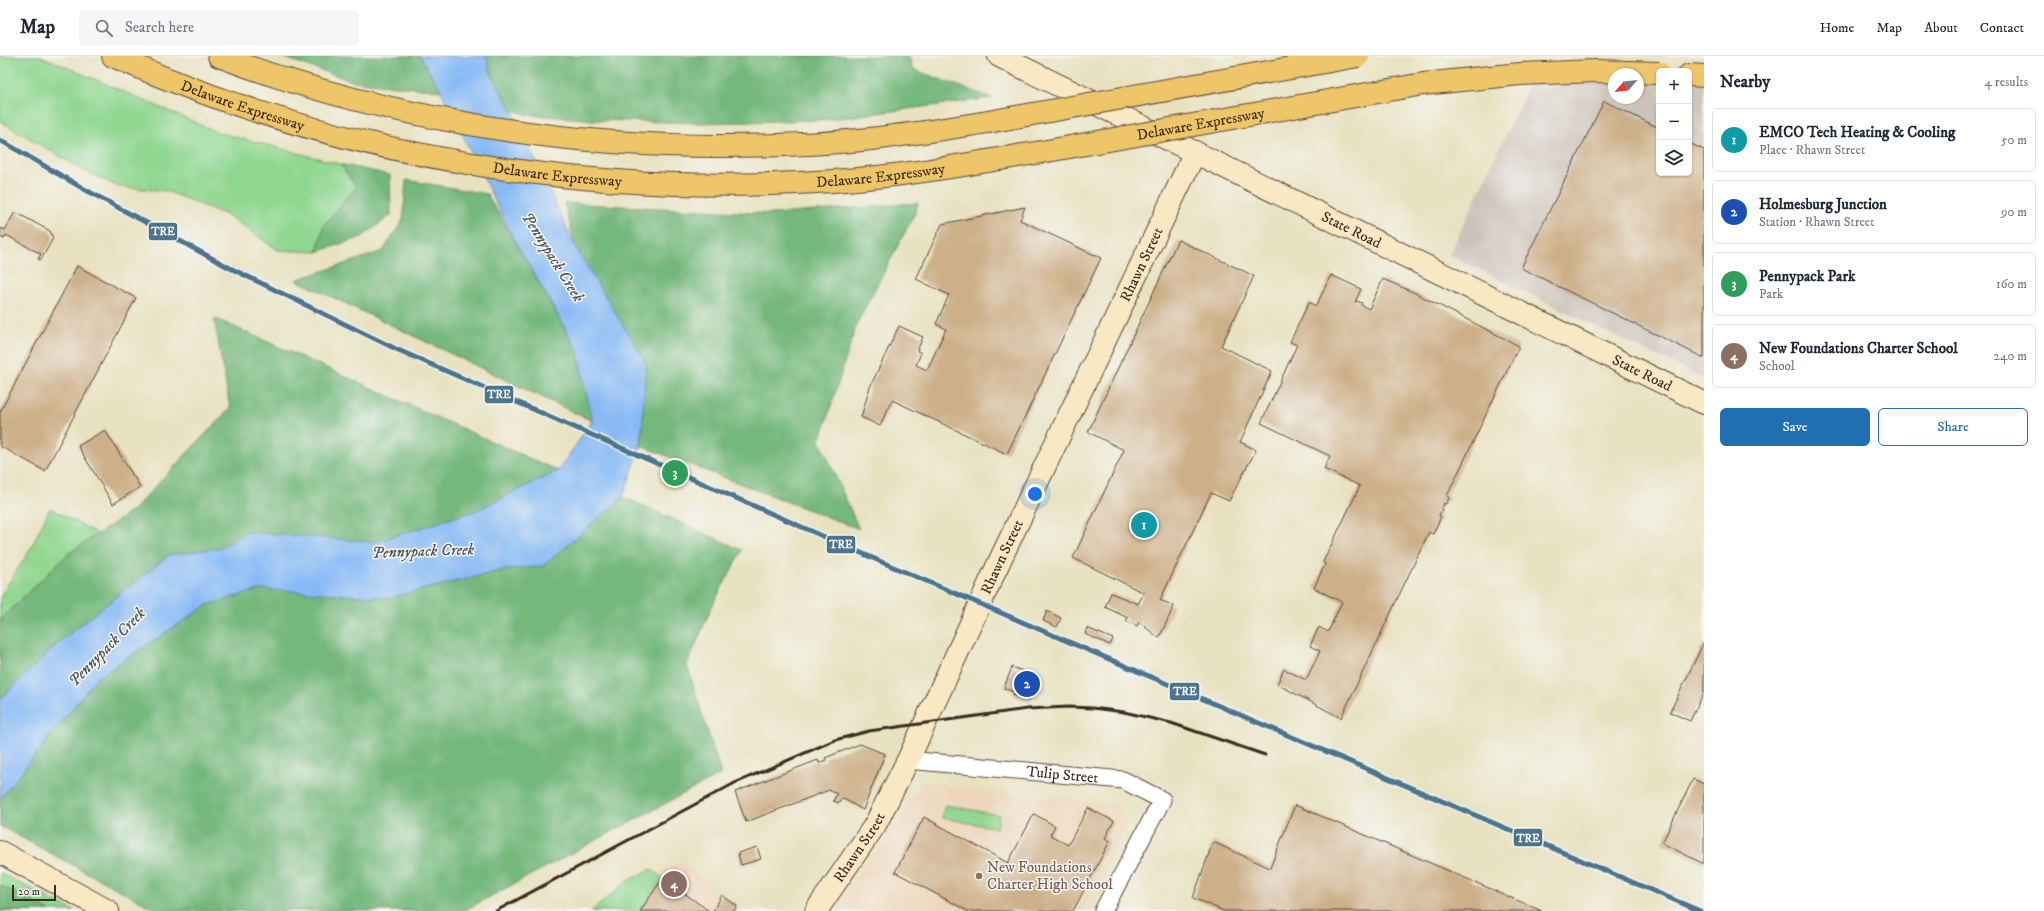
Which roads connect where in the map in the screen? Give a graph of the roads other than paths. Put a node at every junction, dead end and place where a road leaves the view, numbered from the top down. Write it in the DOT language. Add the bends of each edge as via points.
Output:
graph roads {
  1 [pos="113,56"];
  2 [pos="219,56"];
  3 [pos="998,56"];
  4 [pos="1358,56"];
  5 [pos="1656,73"];
  6 [pos="1692,75"];
  7 [pos="1704,76"];
  8 [pos="1195,152"];
  9 [pos="1704,403"];
  10 [pos="908,760"];
  11 [pos="0,852"];
  12 [pos="108,911"];
  13 [pos="816,911"];
  14 [pos="1103,911"];
  1 -- 5 [label="highway, Delaware Expressway, bridge" via="236,105 333,135 440,159 561,177 713,186 833,181 932,171 1423,84 1520,74 1596,71"];
  2 -- 4 [label="highway, bridge" via="314,88 458,121 561,138 718,146 893,137"];
  3 -- 8 [label="main road, State Road"];
  6 -- 7 [label="highway"];
  8 -- 9 [label="main road, State Road"];
  8 -- 10 [label="main road, Rhawn Street" via="1001,558"];
  10 -- 13 [label="main road, Rhawn Street" via="876,825"];
  10 -- 14 [label="street, Tulip Street" via="1123,780 1162,800"];
  11 -- 12 [label="main road"];
}
